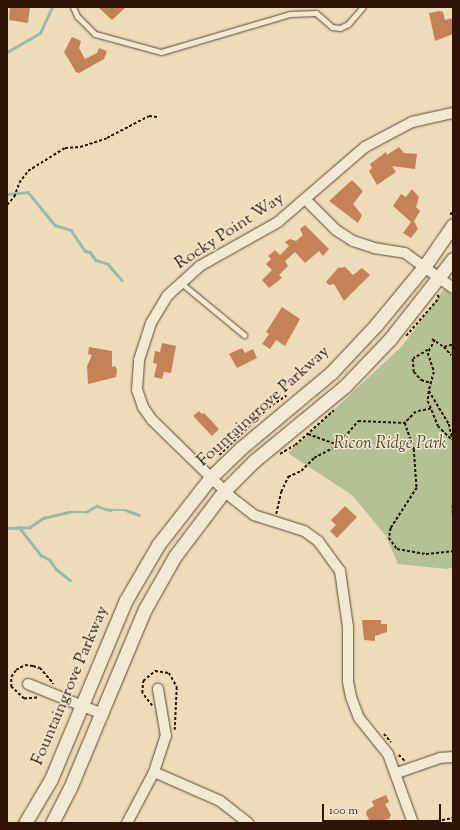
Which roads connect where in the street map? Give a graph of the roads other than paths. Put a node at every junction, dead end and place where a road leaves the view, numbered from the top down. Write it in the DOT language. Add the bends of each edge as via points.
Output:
graph roads {
  1 [pos="73,7"];
  2 [pos="363,7"];
  3 [pos="453,113"];
  4 [pos="306,200"];
  5 [pos="453,225"];
  6 [pos="453,259"];
  7 [pos="424,267"];
  8 [pos="439,278"];
  9 [pos="180,282"];
  10 [pos="453,288"];
  11 [pos="244,335"];
  12 [pos="211,477"];
  13 [pos="225,490"];
  14 [pos="28,684"];
  15 [pos="158,689"];
  16 [pos="81,705"];
  17 [pos="100,713"];
  18 [pos="453,757"];
  19 [pos="154,772"];
  20 [pos="397,773"];
  21 [pos="25,823"];
  22 [pos="52,823"];
  23 [pos="128,823"];
  24 [pos="248,823"];
  25 [pos="412,823"];
  1 -- 2 [label="lane" via="77,16 95,34 161,52 290,14 316,13 332,28 340,28 348,24"];
  3 -- 4 [label="street, Rocky Point Way" via="412,122 366,147 318,186"];
  4 -- 7 [label="street" via="336,230 353,240 377,249 398,250"];
  4 -- 9 [label="street, Rocky Point Way" via="251,239 200,266"];
  5 -- 7 [label="main road, Fountaingrove Parkway"];
  6 -- 8 [label="main road, Fountaingrove Parkway"];
  7 -- 8 [label="street"];
  7 -- 12 [label="main road, Fountaingrove Parkway" via="376,325 331,373 241,448"];
  8 -- 10 [label="street"];
  8 -- 13 [label="main road, Fountaingrove Parkway" via="390,339 350,380 254,461"];
  9 -- 11 [label="lane"];
  9 -- 12 [label="street, Rocky Point Way" via="167,296 151,323 139,360 137,390 152,420"];
  12 -- 13 [label="street, Rocky Point Way"];
  12 -- 16 [label="main road, Fountaingrove Parkway" via="158,545 137,579"];
  13 -- 17 [label="main road, Fountaingrove Parkway" via="175,556 145,609"];
  13 -- 20 [label="street, Rocky Point Way" via="254,515 304,531 318,541 340,570 348,627 351,697 360,718 388,754"];
  14 -- 16 [label="street"];
  15 -- 19 [label="street" via="166,736"];
  16 -- 17 [label="street"];
  16 -- 21 [label="main road, Fountaingrove Parkway" via="51,779"];
  17 -- 22 [label="main road, Fountaingrove Parkway" via="70,788"];
  18 -- 20 [label="street" via="440,758"];
  19 -- 23 [label="street"];
  19 -- 24 [label="street" via="220,801"];
  20 -- 25 [label="street, Rocky Point Way"];
}
